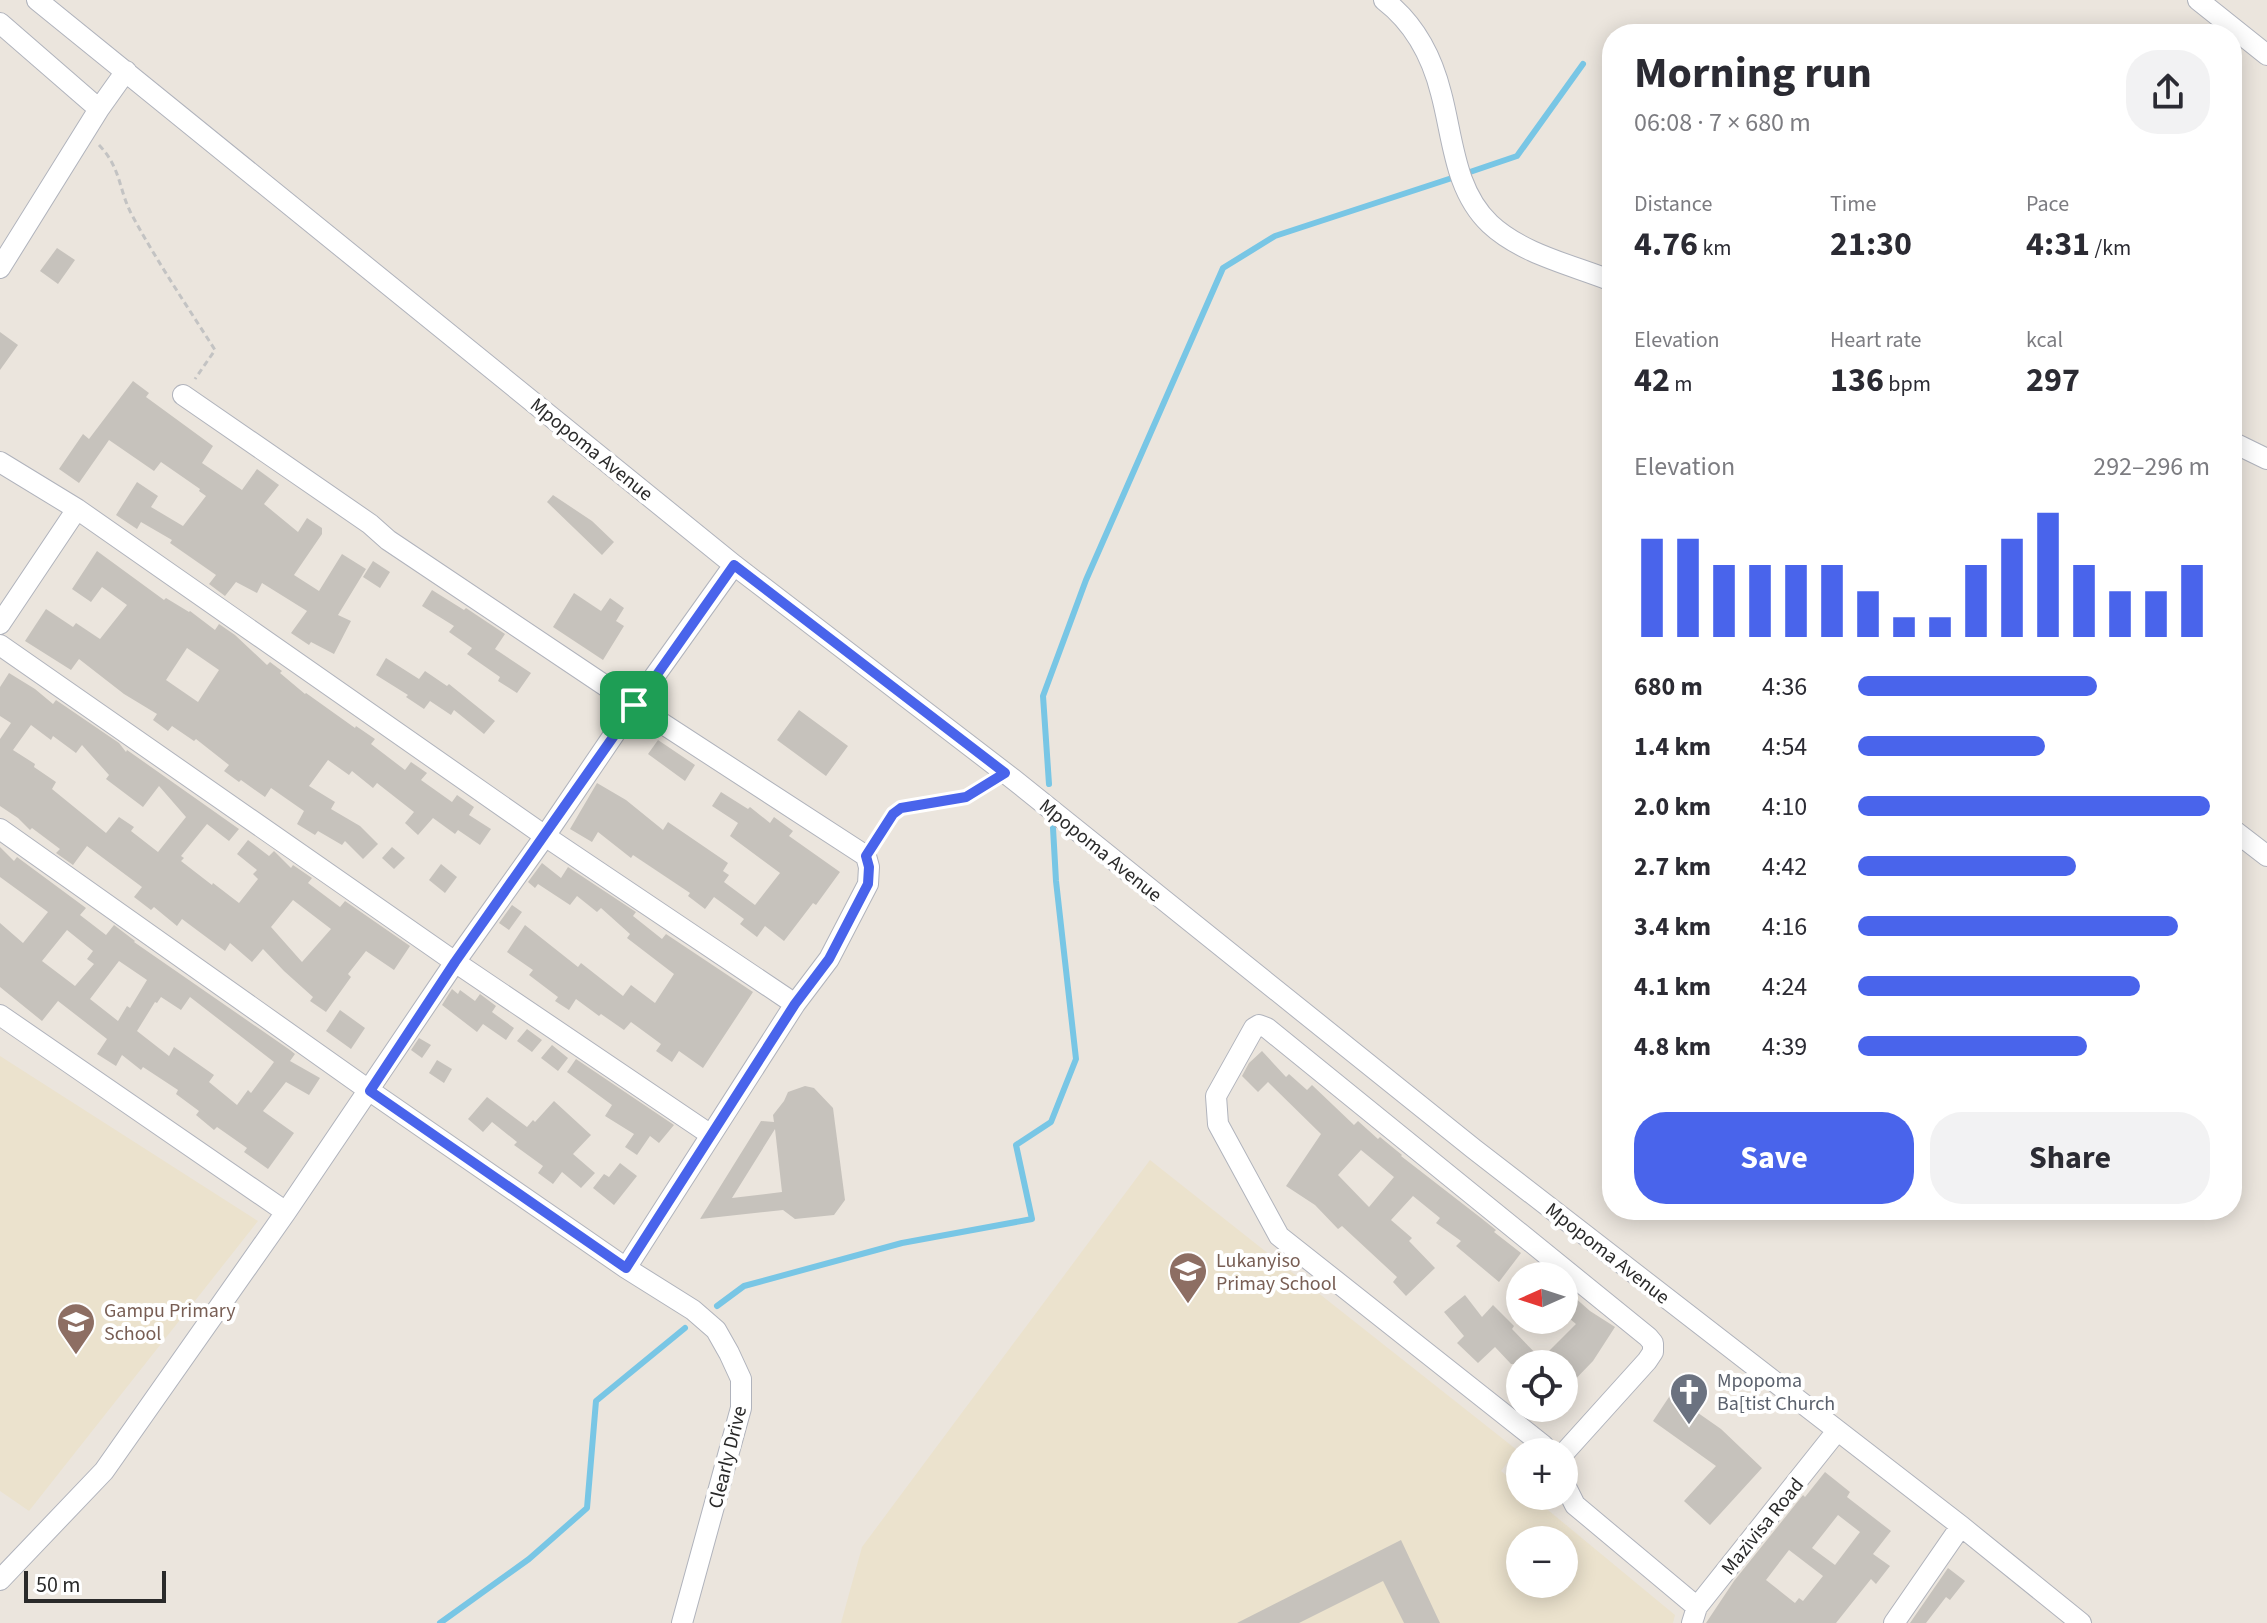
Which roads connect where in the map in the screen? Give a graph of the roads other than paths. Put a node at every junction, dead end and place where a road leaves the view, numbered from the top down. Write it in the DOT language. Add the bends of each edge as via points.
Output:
graph roads {
  1 [pos="37,0"];
  2 [pos="1384,0"];
  3 [pos="2198,0"];
  4 [pos="0,23"];
  5 [pos="2228,24"];
  6 [pos="2242,35"];
  7 [pos="2267,55"];
  8 [pos="126,71"];
  9 [pos="99,109"];
  10 [pos="0,268"];
  11 [pos="1602,277"];
  12 [pos="183,395"];
  13 [pos="2242,447"];
  14 [pos="2267,459"];
  15 [pos="0,462"];
  16 [pos="77,509"];
  17 [pos="734,565"];
  18 [pos="0,624"];
  19 [pos="0,645"];
  20 [pos="634,705"];
  21 [pos="0,829"];
  22 [pos="545,836"];
  23 [pos="2242,837"];
  24 [pos="2267,856"];
  25 [pos="455,962"];
  26 [pos="795,1004"];
  27 [pos="0,1015"];
  28 [pos="370,1091"];
  29 [pos="711,1135"];
  30 [pos="286,1212"];
  31 [pos="626,1268"];
  32 [pos="1837,1431"];
  33 [pos="1534,1438"];
  34 [pos="1578,1438"];
  35 [pos="1578,1508"];
  36 [pos="1961,1526"];
  37 [pos="0,1580"];
  38 [pos="1694,1615"];
  39 [pos="682,1623"];
  40 [pos="1894,1623"];
  41 [pos="2081,1623"];
  1 -- 8 [label="street, Mpopoma Avenue"];
  2 -- 11 [label="street" via="1405,20 1429,57 1460,174 1488,222 1527,247"];
  3 -- 5 [label="street"];
  4 -- 9 [label="street"];
  6 -- 7 [label="street"];
  8 -- 9 [label="street"];
  8 -- 17 [label="street, Mpopoma Avenue"];
  9 -- 10 [label="street"];
  12 -- 20 [label="street"];
  13 -- 14 [label="street"];
  15 -- 16 [label="street"];
  16 -- 18 [label="street"];
  16 -- 22 [label="street"];
  17 -- 20 [label="street"];
  17 -- 32 [label="street, Mpopoma Avenue"];
  19 -- 25 [label="street"];
  20 -- 22 [label="street"];
  20 -- 26 [label="street" via="866,856 868,884 829,959"];
  21 -- 28 [label="street, Clearly Drive"];
  22 -- 25 [label="street"];
  22 -- 26 [label="street"];
  23 -- 24 [label="street"];
  25 -- 28 [label="street"];
  25 -- 29 [label="street"];
  26 -- 29 [label="street"];
  27 -- 30 [label="street"];
  28 -- 30 [label="street"];
  28 -- 31 [label="street, Clearly Drive"];
  29 -- 31 [label="street"];
  30 -- 37 [label="street" via="104,1471"];
  31 -- 39 [label="street, Clearly Drive" via="716,1330 741,1379 741,1408"];
  32 -- 36 [label="street, Mpopoma Avenue"];
  32 -- 38 [label="street, Mazivisa Road"];
  33 -- 34 [label="street" via="1275,1231 1218,1124 1216,1110 1216,1096 1254,1028 1267,1028 1653,1343 1647,1361"];
  35 -- 38 [label="street"];
  36 -- 40 [label="street"];
  36 -- 41 [label="street, Mpopoma Avenue"];
}
